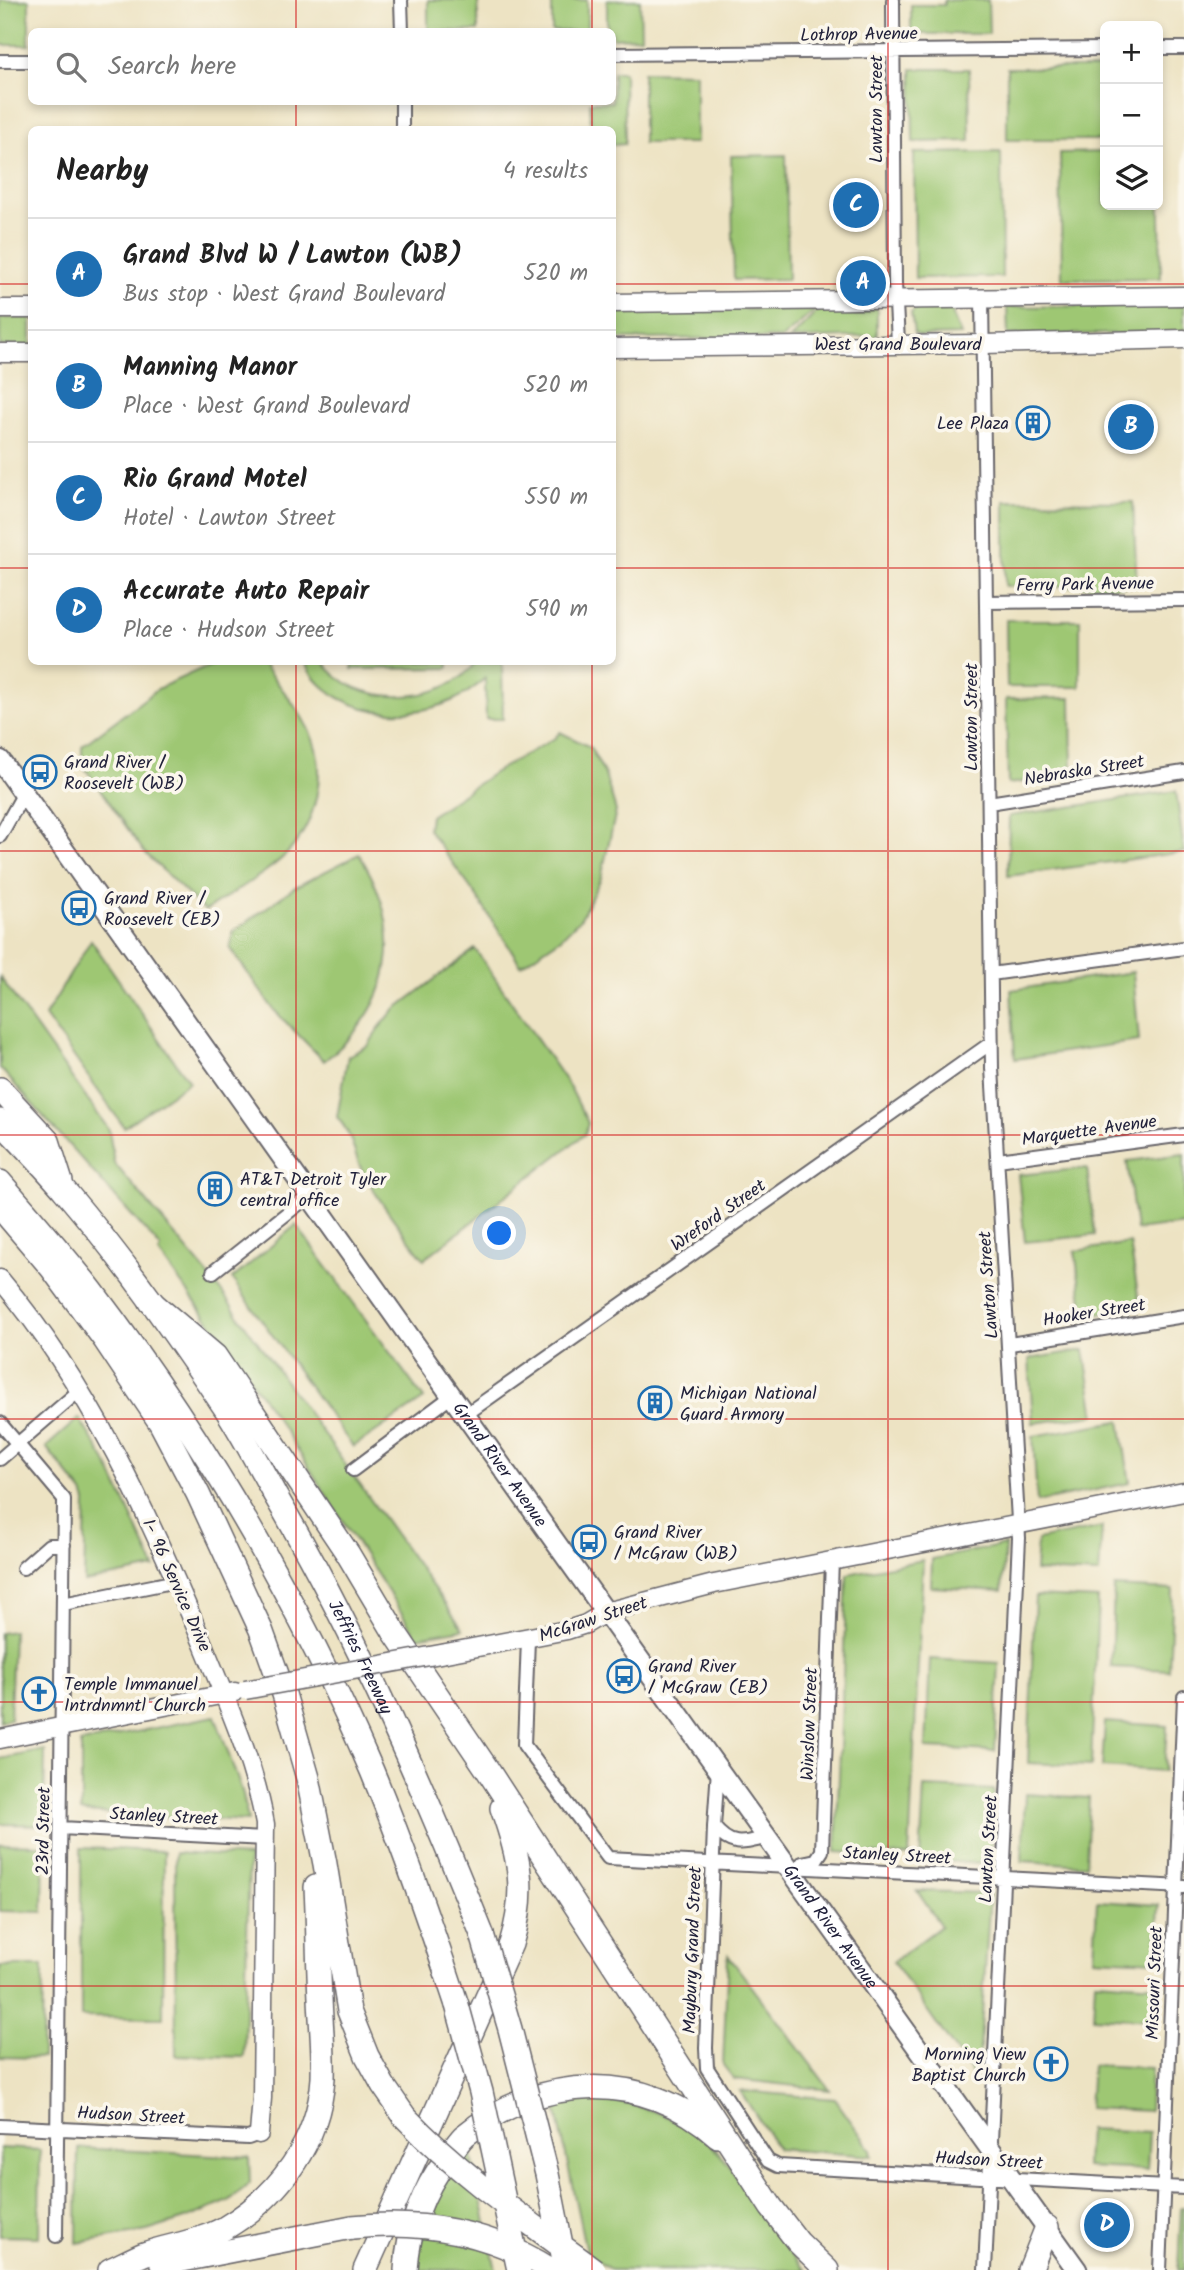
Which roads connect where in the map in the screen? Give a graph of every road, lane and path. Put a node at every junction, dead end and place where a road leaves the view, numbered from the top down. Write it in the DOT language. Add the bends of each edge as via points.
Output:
graph roads {
  1 [pos="401,0"];
  2 [pos="893,0"];
  3 [pos="401,28"];
  4 [pos="1163,48"];
  5 [pos="1184,48"];
  6 [pos="1100,49"];
  7 [pos="894,51"];
  8 [pos="616,54"];
  9 [pos="0,61"];
  10 [pos="28,61"];
  11 [pos="402,105"];
  12 [pos="402,126"];
  13 [pos="1184,296"];
  14 [pos="982,297"];
  15 [pos="897,299"];
  16 [pos="616,303"];
  17 [pos="28,309"];
  18 [pos="0,310"];
  19 [pos="1184,339"];
  20 [pos="898,343"];
  21 [pos="983,344"];
  22 [pos="616,348"];
  23 [pos="0,353"];
  24 [pos="28,353"];
  25 [pos="1184,600"];
  26 [pos="986,602"];
  27 [pos="0,760"];
  28 [pos="1184,772"];
  29 [pos="24,793"];
  30 [pos="989,803"];
  31 [pos="0,836"];
  32 [pos="1184,947"];
  33 [pos="990,974"];
  34 [pos="991,1043"];
  35 [pos="0,1089"];
  36 [pos="0,1121"];
  37 [pos="1184,1135"];
  38 [pos="998,1160"];
  39 [pos="0,1182"];
  40 [pos="63,1188"];
  41 [pos="310,1195"];
  42 [pos="0,1207"];
  43 [pos="213,1272"];
  44 [pos="0,1279"];
  45 [pos="151,1302"];
  46 [pos="1184,1316"];
  47 [pos="1010,1343"];
  48 [pos="80,1390"];
  49 [pos="452,1396"];
  50 [pos="465,1415"];
  51 [pos="0,1423"];
  52 [pos="18,1444"];
  53 [pos="0,1459"];
  54 [pos="353,1470"];
  55 [pos="1184,1492"];
  56 [pos="1019,1524"];
  57 [pos="64,1545"];
  58 [pos="832,1560"];
  59 [pos="23,1568"];
  60 [pos="177,1581"];
  61 [pos="63,1604"];
  62 [pos="606,1612"];
  63 [pos="528,1639"];
  64 [pos="224,1694"];
  65 [pos="1184,1697"];
  66 [pos="62,1727"];
  67 [pos="0,1740"];
  68 [pos="718,1768"];
  69 [pos="487,1769"];
  70 [pos="714,1827"];
  71 [pos="61,1828"];
  72 [pos="316,1828"];
  73 [pos="768,1837"];
  74 [pos="264,1839"];
  75 [pos="712,1863"];
  76 [pos="788,1867"];
  77 [pos="1004,1878"];
  78 [pos="1180,1887"];
  79 [pos="0,2126"];
  80 [pos="57,2129"];
  81 [pos="259,2134"];
  82 [pos="992,2151"];
  83 [pos="743,2163"];
  84 [pos="792,2167"];
  85 [pos="990,2177"];
  86 [pos="1012,2179"];
  87 [pos="1163,2187"];
  88 [pos="1184,2188"];
  89 [pos="1046,2227"];
  90 [pos="57,2236"];
  91 [pos="111,2270"];
  92 [pos="365,2270"];
  93 [pos="406,2270"];
  94 [pos="519,2270"];
  95 [pos="551,2270"];
  96 [pos="566,2270"];
  97 [pos="594,2270"];
  98 [pos="827,2270"];
  99 [pos="985,2270"];
  100 [pos="1030,2270"];
  101 [pos="1077,2270"];
  102 [pos="1160,2270"];
  1 -- 3 [label="street"];
  2 -- 7 [label="street, Lawton Street"];
  4 -- 5 [label="street"];
  6 -- 7 [label="street, Lothrop Avenue"];
  7 -- 8 [label="street, Lothrop Avenue"];
  7 -- 15 [label="street, Lawton Street"];
  9 -- 10 [label="street"];
  11 -- 12 [label="street"];
  13 -- 14 [label="street"];
  14 -- 15 [label="street"];
  14 -- 21 [label="street, Lawton Street"];
  15 -- 16 [label="street"];
  15 -- 20 [label="street, Lawton Street"];
  17 -- 18 [label="street"];
  19 -- 21 [label="street, West Grand Boulevard"];
  20 -- 21 [label="street, West Grand Boulevard"];
  20 -- 22 [label="street, West Grand Boulevard"];
  21 -- 26 [label="street, Lawton Street"];
  23 -- 24 [label="street"];
  25 -- 26 [label="street, Ferry Park Avenue"];
  26 -- 30 [label="street, Lawton Street"];
  27 -- 29 [label="main road, Grand River Avenue"];
  28 -- 30 [label="street, Nebraska Street"];
  29 -- 31 [label="street"];
  29 -- 41 [label="main road, Grand River Avenue"];
  30 -- 33 [label="street, Lawton Street"];
  32 -- 33 [label="street"];
  33 -- 34 [label="street, Lawton Street"];
  34 -- 38 [label="street, Lawton Street"];
  34 -- 50 [label="street, Wreford Street"];
  35 -- 40 [label="highway" via="48,1141"];
  36 -- 40 [label="highway, Jeffries Freeway"];
  37 -- 38 [label="street, Marquette Avenue"];
  38 -- 47 [label="street, Lawton Street"];
  39 -- 94 [label="highway, bridge" via="91,1290 135,1351 254,1536 300,1620 411,1869 457,2005 481,2092"];
  40 -- 45 [label="highway, Jeffries Freeway"];
  41 -- 43 [label="street"];
  41 -- 49 [label="main road, Grand River Avenue"];
  42 -- 72 [label="highway" via="105,1340 160,1422 198,1494 261,1630 284,1694 308,1778"];
  44 -- 48 [label="street, I- 96 Service Drive"];
  45 -- 69 [label="highway" via="215,1356"];
  45 -- 96 [label="highway, Jeffries Freeway, bridge" via="229,1414 304,1544 404,1748 482,1934 544,2161"];
  46 -- 47 [label="street, Hooker Street"];
  47 -- 56 [label="street, Lawton Street"];
  48 -- 52 [label="street"];
  48 -- 60 [label="street, I- 96 Service Drive" via="116,1452"];
  49 -- 50 [label="main road, Grand River Avenue"];
  49 -- 54 [label="street"];
  50 -- 62 [label="main road, Grand River Avenue"];
  51 -- 52 [label="street, 23rd Street"];
  52 -- 53 [label="street"];
  52 -- 57 [label="street, 23rd Street" via="64,1499"];
  55 -- 56 [label="street, McGraw Street"];
  56 -- 58 [label="street, McGraw Street"];
  56 -- 77 [label="street, Lawton Street"];
  57 -- 59 [label="street" via="49,1545"];
  57 -- 61 [label="street, 23rd Street"];
  58 -- 62 [label="street, McGraw Street"];
  58 -- 76 [label="street, Winslow Street" via="822,1852 816,1860"];
  60 -- 61 [label="street"];
  60 -- 64 [label="street, I- 96 Service Drive"];
  61 -- 66 [label="street, 23rd Street"];
  62 -- 63 [label="street, McGraw Street" via="584,1625"];
  62 -- 68 [label="main road, Grand River Avenue"];
  63 -- 64 [label="street, McGraw Street, bridge"];
  63 -- 75 [label="street, Stanley Street" via="524,1745 608,1858"];
  64 -- 66 [label="street, McGraw Street"];
  64 -- 74 [label="street, I- 96 Service Drive" via="259,1792"];
  65 -- 78 [label="street, Missouri Street"];
  66 -- 67 [label="street, McGraw Street"];
  66 -- 71 [label="street, 23rd Street"];
  68 -- 70 [label="street, Maybury Grand Street"];
  68 -- 73 [label="main road, Grand River Avenue"];
  69 -- 83 [label="highway"];
  69 -- 92 [label="highway" via="519,1861 517,1925"];
  70 -- 73 [label="street" via="734,1843"];
  70 -- 75 [label="street, Maybury Grand Street"];
  71 -- 74 [label="street, Stanley Street"];
  71 -- 80 [label="street, 23rd Street"];
  72 -- 91 [label="highway" via="323,2061 320,2101 311,2133 277,2187 239,2219 222,2230 144,2254"];
  72 -- 97 [label="highway, bridge" via="349,2011 383,2085 436,2150"];
  73 -- 76 [label="main road, Grand River Avenue"];
  74 -- 81 [label="street, I- 96 Service Drive"];
  75 -- 76 [label="street, Stanley Street"];
  75 -- 84 [label="street, Maybury Grand Street" via="707,2068 768,2161"];
  76 -- 77 [label="street, Stanley Street"];
  76 -- 82 [label="main road, Grand River Avenue"];
  77 -- 78 [label="street, Stanley Street"];
  77 -- 82 [label="street, Lawton Street"];
  78 -- 87 [label="street, Missouri Street"];
  79 -- 80 [label="street, Hudson Street"];
  80 -- 81 [label="street, Hudson Street" via="248,2138"];
  80 -- 90 [label="street, 23rd Street"];
  82 -- 85 [label="street, Lawton Street"];
  82 -- 86 [label="main road, Grand River Avenue"];
  83 -- 93 [label="highway" via="712,2130 660,2100 612,2088 542,2093 506,2107 462,2138 434,2175 420,2204 411,2229"];
  83 -- 98 [label="highway" via="784,2225"];
  84 -- 85 [label="street, Hudson Street"];
  85 -- 86 [label="street, Hudson Street"];
  85 -- 99 [label="street, Lawton Street"];
  86 -- 87 [label="street, Hudson Street"];
  86 -- 89 [label="main road, Grand River Avenue"];
  87 -- 88 [label="street, Hudson Street"];
  87 -- 102 [label="street, Missouri Street"];
  89 -- 100 [label="highway"];
  89 -- 101 [label="main road, Grand River Avenue"];
  91 -- 95 [label="highway, bridge" via="388,2223 462,2231 508,2247"];
}
